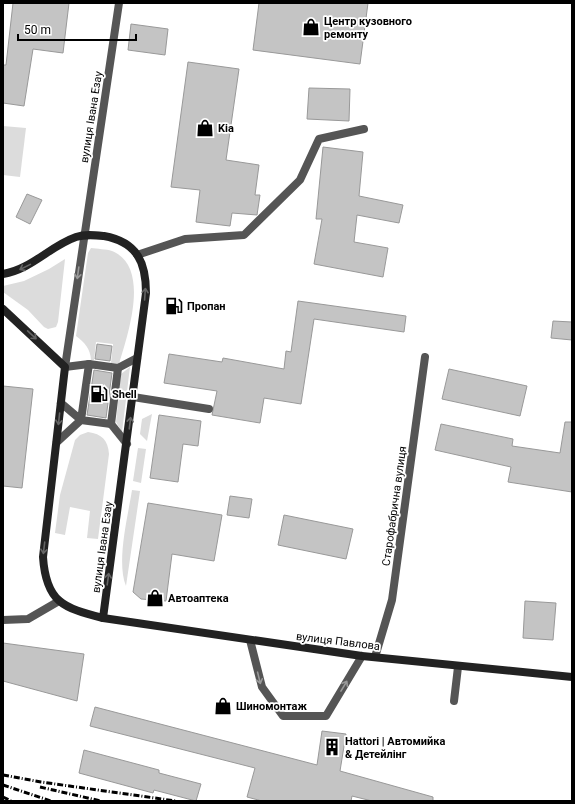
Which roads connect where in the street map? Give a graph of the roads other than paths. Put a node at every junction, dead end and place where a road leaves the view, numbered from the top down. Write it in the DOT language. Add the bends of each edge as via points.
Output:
graph roads {
  1 [pos="119,3"];
  2 [pos="364,129"];
  3 [pos="84,235"];
  4 [pos="137,255"];
  5 [pos="3,274"];
  6 [pos="3,309"];
  7 [pos="425,357"];
  8 [pos="137,358"];
  9 [pos="89,364"];
  10 [pos="65,367"];
  11 [pos="118,368"];
  12 [pos="133,397"];
  13 [pos="61,403"];
  14 [pos="209,409"];
  15 [pos="81,420"];
  16 [pos="111,424"];
  17 [pos="57,442"];
  18 [pos="127,444"];
  19 [pos="58,601"];
  20 [pos="103,618"];
  21 [pos="3,620"];
  22 [pos="250,640"];
  23 [pos="362,656"];
  24 [pos="375,657"];
  25 [pos="458,667"];
  26 [pos="572,677"];
  27 [pos="454,701"];
  1 -- 3 [label="street, вулиця Івана Езау"];
  2 -- 4 [label="street" via="319,139 300,180 244,235 185,239"];
  3 -- 4 [label="main road, вулиця Івана Езау" via="122,241"];
  3 -- 5 [label="main road, вулиця Івана Езау, one-way" via="66,241 22,269"];
  3 -- 10 [label="street, вулиця Івана Езау, one-way"];
  8 -- 4 [label="main road, вулиця Івана Езау, one-way" via="146,293 146,276"];
  6 -- 10 [label="main road, one-way"];
  7 -- 24 [label="street, Старофабрична вулиця" via="392,600"];
  8 -- 11 [label="street"];
  8 -- 12 [label="main road, вулиця Івана Езау"];
  9 -- 10 [label="street"];
  9 -- 11 [label="street"];
  9 -- 15 [label="street"];
  10 -- 13 [label="main road, вулиця Івана Езау"];
  11 -- 16 [label="street"];
  12 -- 14 [label="street"];
  18 -- 12 [label="main road, вулиця Івана Езау, one-way"];
  13 -- 15 [label="street"];
  13 -- 17 [label="main road, вулиця Івана Езау, one-way"];
  15 -- 16 [label="street"];
  15 -- 17 [label="street"];
  16 -- 18 [label="street"];
  17 -- 19 [label="main road, вулиця Івана Езау, one-way" via="43,557 44,573"];
  20 -- 18 [label="main road, вулиця Івана Езау, one-way"];
  19 -- 20 [label="main road" via="71,610"];
  19 -- 21 [label="street" via="28,620"];
  20 -- 22 [label="main road, вулиця Павлова"];
  22 -- 23 [label="main road, вулиця Павлова"];
  22 -- 23 [label="street, one-way" via="262,687 283,716 326,716"];
  23 -- 24 [label="main road, вулиця Павлова"];
  24 -- 25 [label="main road, вулиця Павлова"];
  25 -- 26 [label="main road, вулиця Павлова"];
  25 -- 27 [label="street"];
}
